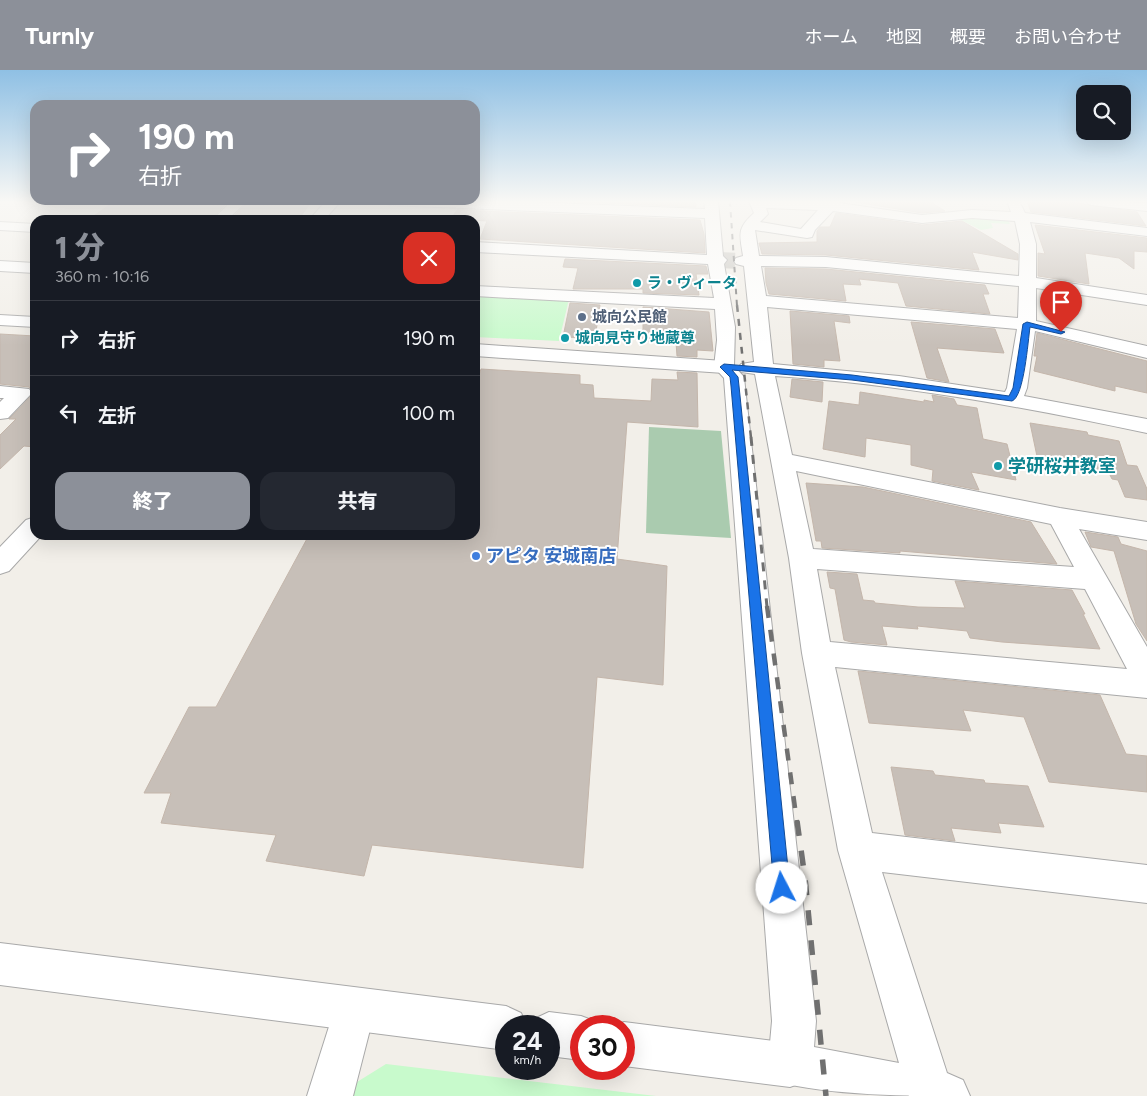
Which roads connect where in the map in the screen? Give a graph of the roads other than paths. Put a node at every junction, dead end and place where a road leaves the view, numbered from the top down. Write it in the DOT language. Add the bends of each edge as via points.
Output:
graph roads {
  1 [pos="519,249"];
  2 [pos="716,249"];
  3 [pos="746,249"];
  4 [pos="1028,249"];
  5 [pos="568,251"];
  6 [pos="717,260"];
  7 [pos="746,261"];
  8 [pos="0,266"];
  9 [pos="30,268"];
  10 [pos="1026,282"];
  11 [pos="480,291"];
  12 [pos="1147,300"];
  13 [pos="758,301"];
  14 [pos="724,304"];
  15 [pos="0,320"];
  16 [pos="30,322"];
  17 [pos="1027,324"];
  18 [pos="480,350"];
  19 [pos="1147,352"];
  20 [pos="724,367"];
  21 [pos="765,369"];
  22 [pos="0,392"];
  23 [pos="1012,399"];
  24 [pos="0,413"];
  25 [pos="1147,426"];
  26 [pos="782,461"];
  27 [pos="1060,517"];
  28 [pos="30,531"];
  29 [pos="1147,531"];
  30 [pos="802,558"];
  31 [pos="0,564"];
  32 [pos="1093,579"];
  33 [pos="817,652"];
  34 [pos="1147,676"];
  35 [pos="1147,684"];
  36 [pos="857,850"];
  37 [pos="1147,884"];
  38 [pos="0,964"];
  39 [pos="354,1010"];
  40 [pos="495,1027"];
  41 [pos="635,1045"];
  42 [pos="790,1065"];
  43 [pos="936,1095"];
  44 [pos="330,1096"];
  1 -- 5 [label="street"];
  2 -- 6 [label="street"];
  3 -- 7 [label="street"];
  4 -- 10 [label="street"];
  5 -- 6 [label="street"];
  6 -- 14 [label="street"];
  7 -- 10 [label="street" via="826,262"];
  7 -- 13 [label="street"];
  8 -- 9 [label="street"];
  10 -- 12 [label="street"];
  10 -- 17 [label="street"];
  11 -- 14 [label="street"];
  13 -- 17 [label="street"];
  13 -- 21 [label="street"];
  14 -- 20 [label="street"];
  15 -- 16 [label="street"];
  17 -- 19 [label="street"];
  17 -- 23 [label="street" via="1017,388"];
  18 -- 20 [label="street"];
  20 -- 21 [label="street"];
  20 -- 42 [label="street" via="734,377 772,774 794,1021"];
  21 -- 23 [label="street"];
  21 -- 26 [label="street"];
  22 -- 24 [label="street" via="22,394"];
  23 -- 25 [label="street"];
  26 -- 27 [label="street"];
  26 -- 30 [label="street"];
  27 -- 29 [label="street"];
  27 -- 32 [label="street"];
  28 -- 31 [label="street"];
  30 -- 32 [label="street"];
  30 -- 33 [label="street"];
  32 -- 34 [label="street"];
  33 -- 35 [label="street"];
  33 -- 36 [label="street"];
  36 -- 37 [label="street"];
  36 -- 43 [label="street"];
  38 -- 39 [label="street"];
  39 -- 40 [label="street"];
  39 -- 44 [label="street"];
  41 -- 42 [label="street"];
  42 -- 43 [label="street"];
}
